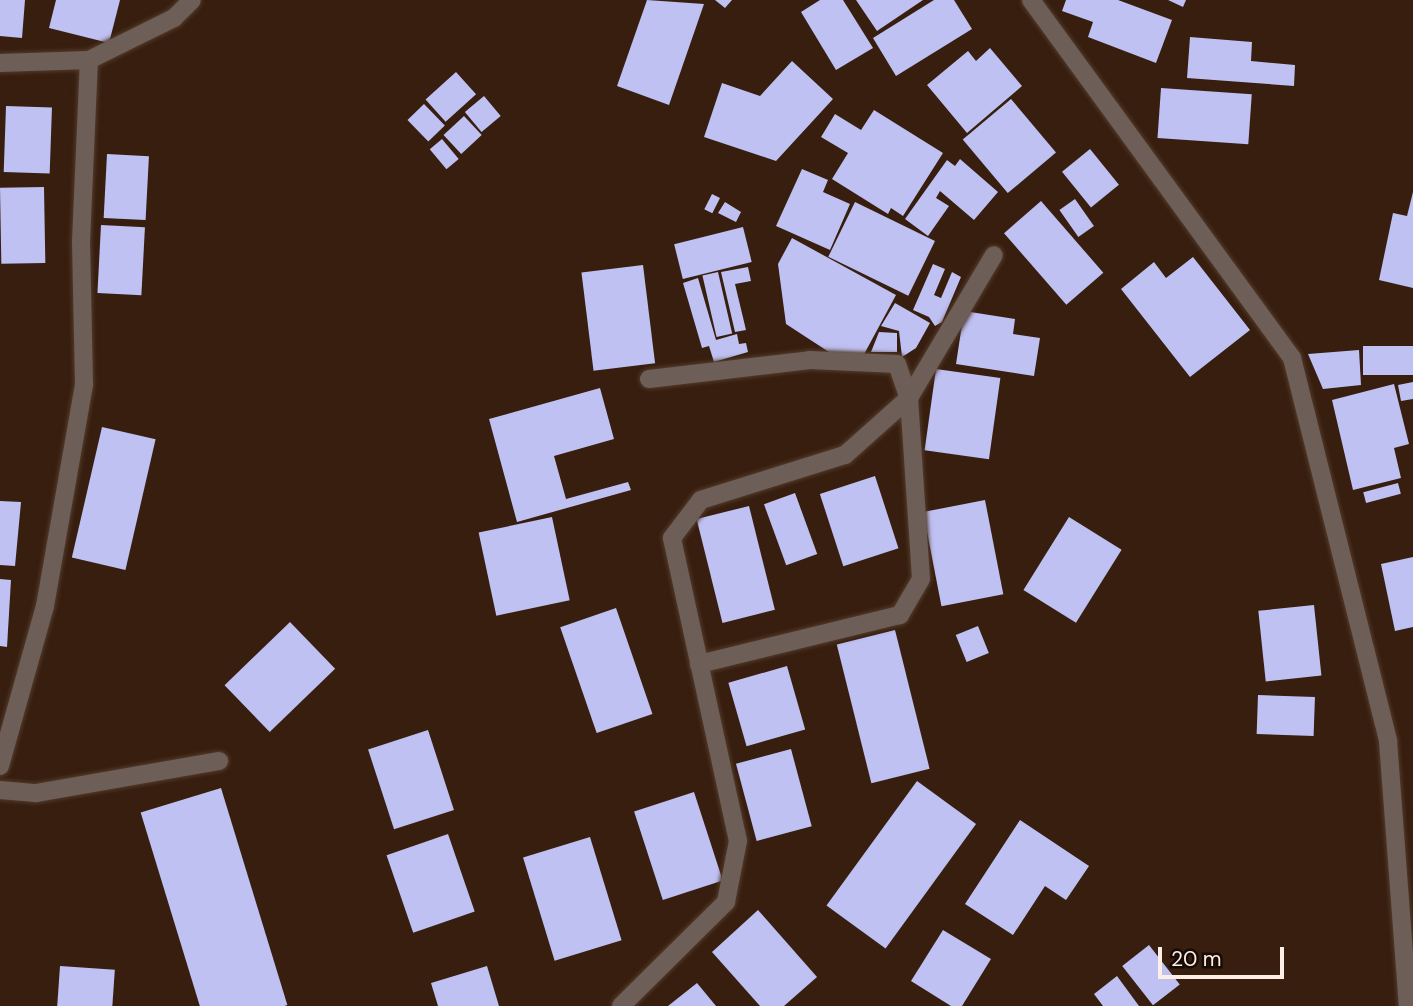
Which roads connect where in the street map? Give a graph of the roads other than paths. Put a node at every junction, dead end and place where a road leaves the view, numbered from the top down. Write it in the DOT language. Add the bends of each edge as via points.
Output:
graph roads {
  1 [pos="192,0"];
  2 [pos="1031,0"];
  3 [pos="89,60"];
  4 [pos="0,63"];
  5 [pos="994,255"];
  6 [pos="649,379"];
  7 [pos="909,397"];
  8 [pos="699,664"];
  9 [pos="219,761"];
  10 [pos="0,766"];
  11 [pos="0,790"];
  12 [pos="621,1006"];
  13 [pos="1408,1006"];
  1 -- 3 [label="street" via="174,18"];
  2 -- 13 [label="street" via="1292,358 1388,741"];
  3 -- 4 [label="street"];
  3 -- 10 [label="street" via="81,242 84,384 45,606"];
  5 -- 7 [label="street"];
  6 -- 7 [label="street" via="810,360 897,364"];
  7 -- 8 [label="street" via="845,455 701,500 672,538"];
  7 -- 8 [label="street" via="921,579 900,615"];
  8 -- 12 [label="street" via="737,841 726,902"];
  9 -- 11 [label="street" via="36,793"];
}
